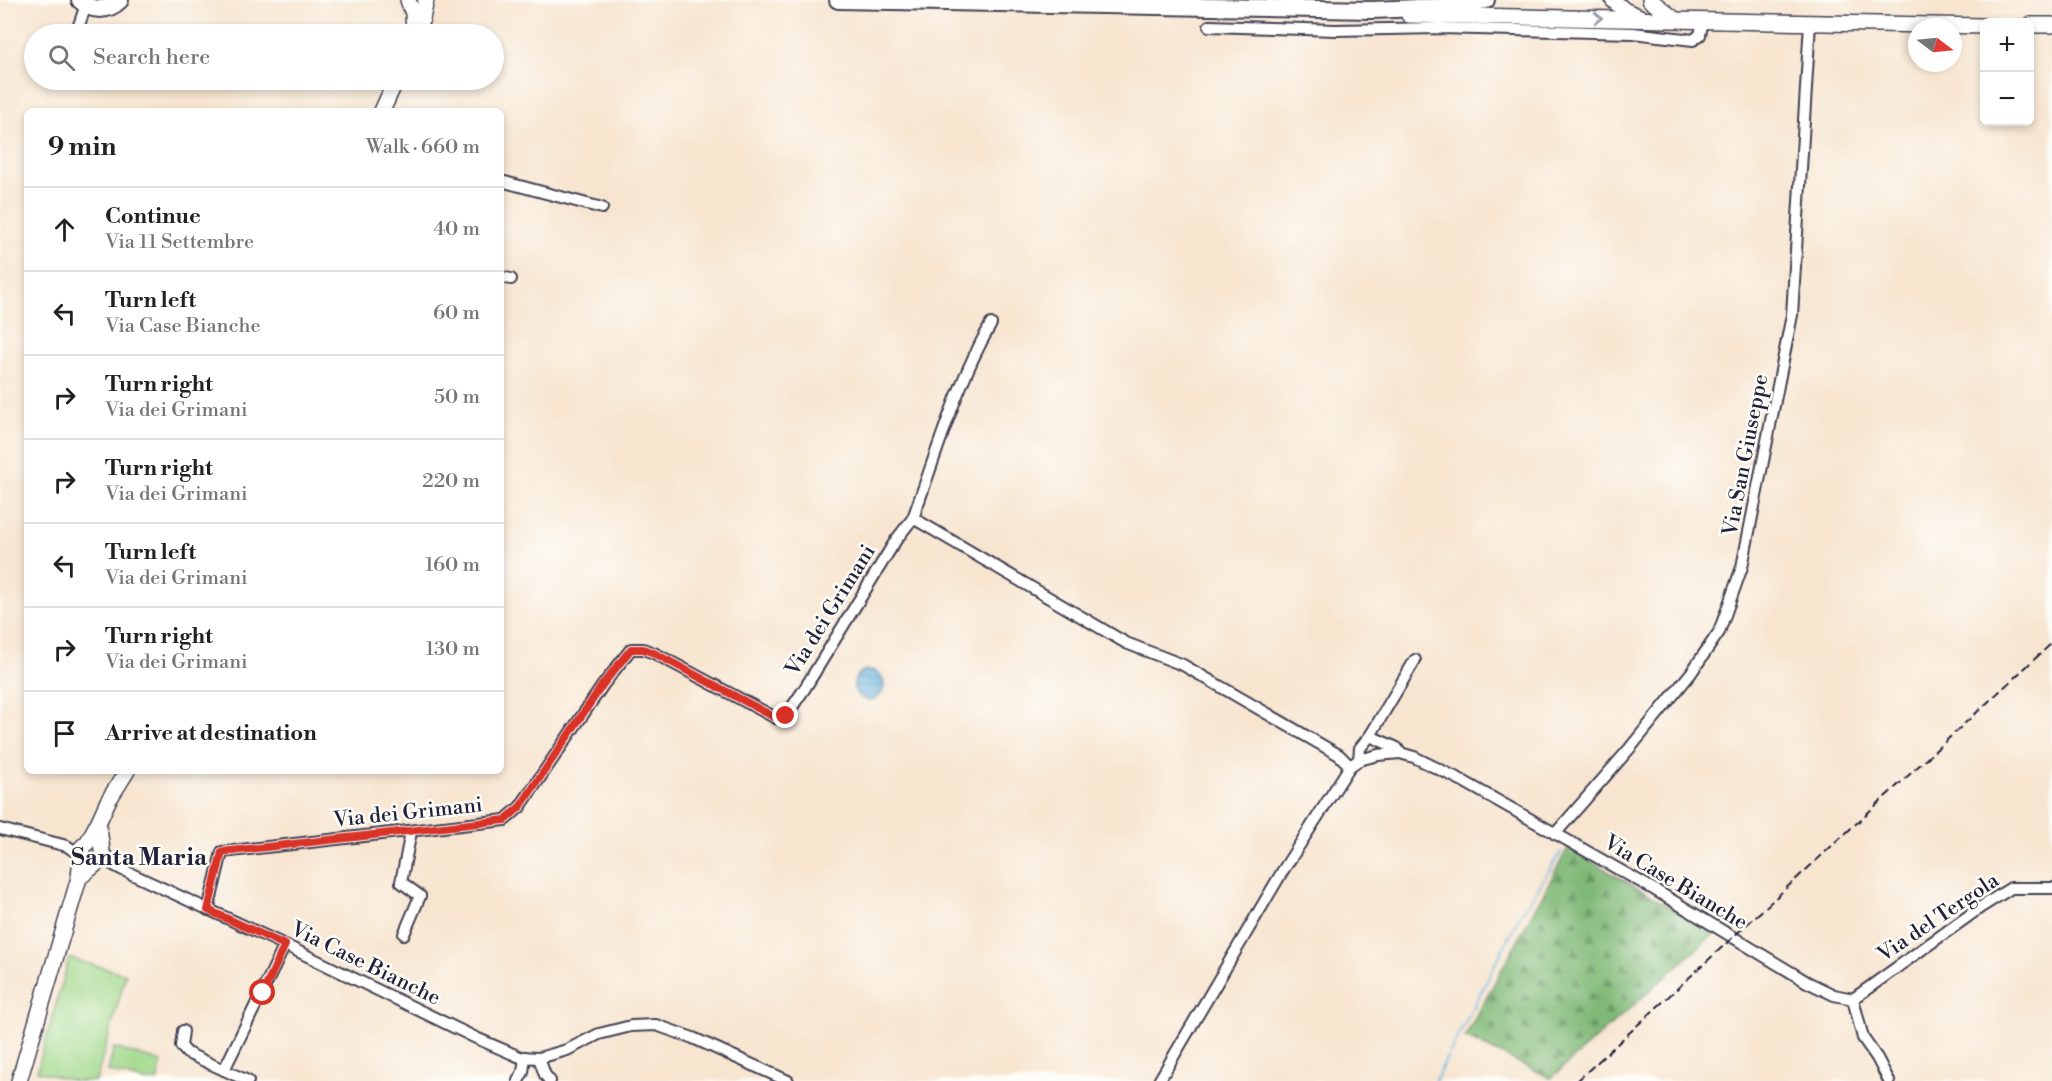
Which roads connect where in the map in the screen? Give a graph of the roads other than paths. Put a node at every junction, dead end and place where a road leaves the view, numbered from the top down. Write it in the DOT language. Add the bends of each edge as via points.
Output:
graph roads {
  1 [pos="120,0"];
  2 [pos="408,0"];
  3 [pos="426,0"];
  4 [pos="838,0"];
  5 [pos="1486,0"];
  6 [pos="1613,0"];
  7 [pos="1650,0"];
  8 [pos="911,1"];
  9 [pos="83,3"];
  10 [pos="1088,3"];
  11 [pos="1372,10"];
  12 [pos="1646,19"];
  13 [pos="1674,19"];
  14 [pos="1703,21"];
  15 [pos="1810,23"];
  16 [pos="79,24"];
  17 [pos="413,24"];
  18 [pos="420,24"];
  19 [pos="2052,25"];
  20 [pos="1209,26"];
  21 [pos="1980,26"];
  22 [pos="2034,26"];
  23 [pos="391,90"];
  24 [pos="383,108"];
  25 [pos="504,182"];
  26 [pos="602,208"];
  27 [pos="991,324"];
  28 [pos="913,518"];
  29 [pos="1415,660"];
  30 [pos="1370,735"];
  31 [pos="1400,753"];
  32 [pos="1355,763"];
  33 [pos="125,774"];
  34 [pos="0,829"];
  35 [pos="411,832"];
  36 [pos="1555,834"];
  37 [pos="90,853"];
  38 [pos="2052,888"];
  39 [pos="208,910"];
  40 [pos="404,934"];
  41 [pos="285,945"];
  42 [pos="1853,999"];
  43 [pos="183,1031"];
  44 [pos="525,1057"];
  45 [pos="540,1058"];
  46 [pos="224,1070"];
  47 [pos="20,1081"];
  48 [pos="248,1081"];
  49 [pos="518,1081"];
  50 [pos="550,1081"];
  51 [pos="788,1081"];
  52 [pos="1159,1081"];
  53 [pos="1889,1081"];
  1 -- 9 [label="main road" via="104,10"];
  2 -- 17 [label="street"];
  3 -- 18 [label="street"];
  4 -- 8 [label="main road"];
  5 -- 11 [label="main road"];
  6 -- 12 [label="street" via="1624,10"];
  7 -- 13 [label="street"];
  8 -- 10 [label="main road"];
  9 -- 16 [label="street"];
  10 -- 11 [label="main road"];
  11 -- 12 [label="street, one-way" via="1396,15"];
  12 -- 13 [label="street"];
  13 -- 14 [label="street"];
  14 -- 15 [label="street"];
  14 -- 20 [label="street" via="1700,35 1693,40 1633,33"];
  15 -- 21 [label="street"];
  15 -- 36 [label="street, Via San Giuseppe" via="1792,315 1742,567 1719,632 1691,673"];
  19 -- 22 [label="street"];
  23 -- 24 [label="street"];
  25 -- 26 [label="street"];
  27 -- 28 [label="street" via="945,423"];
  28 -- 32 [label="street" via="1126,643 1183,665"];
  28 -- 35 [label="street, Via dei Grimani" via="786,716 776,718 654,653 631,649 520,807 505,820"];
  29 -- 30 [label="street"];
  30 -- 31 [label="street, Via Case Bianche"];
  30 -- 32 [label="street"];
  31 -- 32 [label="street"];
  31 -- 36 [label="street, Via Case Bianche" via="1461,780"];
  32 -- 52 [label="street" via="1282,872"];
  33 -- 37 [label="street" via="98,823"];
  34 -- 37 [label="street, Via Case Bianche"];
  35 -- 39 [label="street, Via dei Grimani" via="222,852"];
  35 -- 40 [label="street" via="401,882 420,896"];
  36 -- 42 [label="street, Via Case Bianche" via="1807,982"];
  37 -- 39 [label="street, Via Case Bianche"];
  37 -- 47 [label="street" via="79,878"];
  38 -- 42 [label="street, Via del Tergola" via="2011,888"];
  39 -- 41 [label="street, Via Case Bianche"];
  41 -- 44 [label="street, Via Case Bianche" via="476,1038"];
  41 -- 46 [label="street"];
  42 -- 53 [label="street" via="1863,1038"];
  43 -- 46 [label="street" via="181,1046 187,1053"];
  44 -- 45 [label="street, Via Case Bianche"];
  44 -- 49 [label="street"];
  45 -- 50 [label="street"];
  45 -- 51 [label="street, Via Case Bianche" via="599,1034 656,1025"];
  46 -- 48 [label="street"];
}
